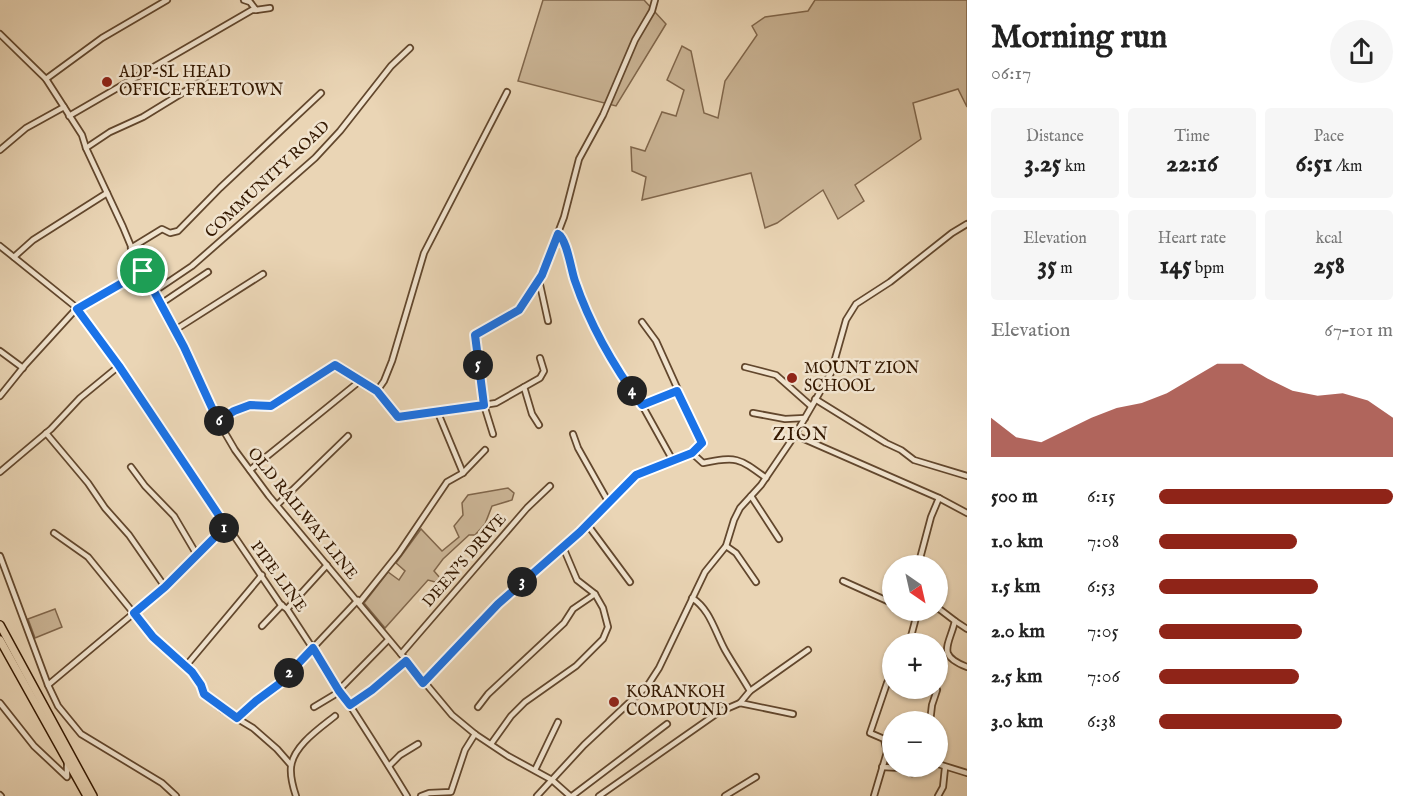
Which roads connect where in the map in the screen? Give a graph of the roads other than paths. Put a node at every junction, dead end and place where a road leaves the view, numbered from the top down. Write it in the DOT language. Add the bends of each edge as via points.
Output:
graph roads {
  1 [pos="167,0"];
  2 [pos="244,0"];
  3 [pos="655,0"];
  4 [pos="270,8"];
  5 [pos="256,10"];
  6 [pos="0,34"];
  7 [pos="410,48"];
  8 [pos="205,78"];
  9 [pos="46,79"];
  10 [pos="507,92"];
  11 [pos="321,93"];
  12 [pos="64,107"];
  13 [pos="69,116"];
  14 [pos="86,148"];
  15 [pos="0,150"];
  16 [pos="107,193"];
  17 [pos="967,224"];
  18 [pos="558,234"];
  19 [pos="0,246"];
  20 [pos="131,248"];
  21 [pos="14,256"];
  22 [pos="143,271"];
  23 [pos="208,272"];
  24 [pos="263,274"];
  25 [pos="539,280"];
  26 [pos="155,291"];
  27 [pos="162,303"];
  28 [pos="77,309"];
  29 [pos="548,321"];
  30 [pos="642,322"];
  31 [pos="175,330"];
  32 [pos="0,351"];
  33 [pos="540,358"];
  34 [pos="119,366"];
  35 [pos="745,367"];
  36 [pos="23,368"];
  37 [pos="361,380"];
  38 [pos="524,387"];
  39 [pos="377,391"];
  40 [pos="677,391"];
  41 [pos="0,396"];
  42 [pos="815,399"];
  43 [pos="484,405"];
  44 [pos="642,405"];
  45 [pos="811,406"];
  46 [pos="438,413"];
  47 [pos="753,413"];
  48 [pos="805,418"];
  49 [pos="218,421"];
  50 [pos="539,425"];
  51 [pos="46,433"];
  52 [pos="493,434"];
  53 [pos="573,434"];
  54 [pos="795,435"];
  55 [pos="348,436"];
  56 [pos="485,450"];
  57 [pos="692,453"];
  58 [pos="672,459"];
  59 [pos="131,468"];
  60 [pos="250,470"];
  61 [pos="0,472"];
  62 [pos="464,473"];
  63 [pos="967,476"];
  64 [pos="766,478"];
  65 [pos="550,486"];
  66 [pos="750,496"];
  67 [pos="939,498"];
  68 [pos="609,503"];
  69 [pos="277,505"];
  70 [pos="967,513"];
  71 [pos="587,524"];
  72 [pos="226,526"];
  73 [pos="54,533"];
  74 [pos="779,539"];
  75 [pos="726,546"];
  76 [pos="563,547"];
  77 [pos="198,555"];
  78 [pos="921,555"];
  79 [pos="0,556"];
  80 [pos="327,565"];
  81 [pos="262,575"];
  82 [pos="843,581"];
  83 [pos="630,582"];
  84 [pos="756,582"];
  85 [pos="165,587"];
  86 [pos="596,594"];
  87 [pos="692,598"];
  88 [pos="882,599"];
  89 [pos="359,602"];
  90 [pos="282,605"];
  91 [pos="287,609"];
  92 [pos="134,613"];
  93 [pos="948,616"];
  94 [pos="955,621"];
  95 [pos="0,625"];
  96 [pos="262,626"];
  97 [pos="967,629"];
  98 [pos="0,640"];
  99 [pos="388,640"];
  100 [pos="313,648"];
  101 [pos="808,650"];
  102 [pos="401,654"];
  103 [pos="406,661"];
  104 [pos="185,666"];
  105 [pos="967,667"];
  106 [pos="423,683"];
  107 [pos="48,685"];
  108 [pos="339,691"];
  109 [pos="750,691"];
  110 [pos="882,698"];
  111 [pos="0,703"];
  112 [pos="741,703"];
  113 [pos="350,705"];
  114 [pos="314,707"];
  115 [pos="478,707"];
  116 [pos="793,714"];
  117 [pos="335,716"];
  118 [pos="237,718"];
  119 [pos="558,722"];
  120 [pos="667,724"];
  121 [pos="475,734"];
  122 [pos="882,738"];
  123 [pos="418,744"];
  124 [pos="491,744"];
  125 [pos="67,759"];
  126 [pos="291,765"];
  127 [pos="389,766"];
  128 [pos="882,767"];
  129 [pos="948,769"];
  130 [pos="535,770"];
  131 [pos="967,773"];
  132 [pos="756,777"];
  133 [pos="944,777"];
  134 [pos="552,780"];
  135 [pos="87,796"];
  136 [pos="93,796"];
  137 [pos="176,796"];
  138 [pos="296,796"];
  139 [pos="407,796"];
  140 [pos="421,796"];
  141 [pos="537,796"];
  142 [pos="571,796"];
  143 [pos="599,796"];
  144 [pos="724,796"];
  145 [pos="874,796"];
  146 [pos="938,796"];
  1 -- 9 [label="street" via="102,38"];
  2 -- 5 [label="street"];
  3 -- 18 [label="street" via="579,159"];
  4 -- 5 [label="street"];
  5 -- 13 [label="street"];
  6 -- 9 [label="street, OLD RAILWAY LINE"];
  7 -- 26 [label="street, COMMUNITY ROAD" via="315,158 192,266"];
  8 -- 14 [label="street"];
  9 -- 12 [label="street, OLD RAILWAY LINE"];
  10 -- 39 [label="street" via="424,253 392,361"];
  11 -- 20 [label="street" via="178,231 162,229"];
  12 -- 13 [label="street, OLD RAILWAY LINE"];
  12 -- 15 [label="street" via="26,128"];
  13 -- 14 [label="street, OLD RAILWAY LINE"];
  14 -- 16 [label="street, OLD RAILWAY LINE"];
  16 -- 20 [label="street, OLD RAILWAY LINE"];
  16 -- 21 [label="street"];
  17 -- 42 [label="street" via="856,304 846,320 831,373"];
  18 -- 25 [label="street"];
  18 -- 44 [label="street" via="564,239 573,276 598,335"];
  19 -- 21 [label="street, PIPE LINE"];
  20 -- 22 [label="street, OLD RAILWAY LINE"];
  21 -- 28 [label="street, PIPE LINE"];
  22 -- 26 [label="street, OLD RAILWAY LINE"];
  22 -- 28 [label="street"];
  23 -- 27 [label="street"];
  24 -- 31 [label="street"];
  25 -- 29 [label="street"];
  25 -- 43 [label="street" via="519,310 475,335"];
  26 -- 27 [label="street, OLD RAILWAY LINE"];
  27 -- 31 [label="street, OLD RAILWAY LINE"];
  28 -- 34 [label="street, PIPE LINE"];
  28 -- 36 [label="street"];
  30 -- 40 [label="street" via="656,341"];
  31 -- 49 [label="street, OLD RAILWAY LINE"];
  32 -- 36 [label="street"];
  33 -- 38 [label="street" via="544,374"];
  34 -- 51 [label="street"];
  34 -- 72 [label="street, PIPE LINE"];
  35 -- 45 [label="street" via="776,375"];
  36 -- 41 [label="street"];
  37 -- 39 [label="street"];
  37 -- 49 [label="street" via="335,365 271,406 250,405"];
  37 -- 60 [label="street"];
  38 -- 43 [label="street"];
  38 -- 50 [label="street"];
  39 -- 46 [label="street" via="398,417"];
  40 -- 44 [label="street"];
  40 -- 57 [label="street" via="702,443"];
  42 -- 45 [label="street"];
  42 -- 63 [label="street" via="914,460"];
  43 -- 46 [label="street"];
  43 -- 52 [label="street"];
  44 -- 58 [label="street"];
  45 -- 48 [label="street"];
  46 -- 62 [label="street"];
  47 -- 48 [label="street"];
  48 -- 54 [label="street"];
  49 -- 60 [label="street, OLD RAILWAY LINE"];
  51 -- 61 [label="street"];
  51 -- 85 [label="street" via="129,535"];
  53 -- 68 [label="street"];
  54 -- 64 [label="street"];
  54 -- 67 [label="street"];
  55 -- 69 [label="street"];
  56 -- 62 [label="street"];
  57 -- 58 [label="street"];
  57 -- 64 [label="street" via="703,463 742,461"];
  58 -- 68 [label="street" via="636,475"];
  59 -- 77 [label="street" via="174,516"];
  60 -- 69 [label="street, OLD RAILWAY LINE"];
  62 -- 89 [label="street" via="447,482 399,553"];
  64 -- 66 [label="street"];
  65 -- 102 [label="street, DEEN'S DRIVE" via="526,508"];
  66 -- 74 [label="street"];
  66 -- 75 [label="street" via="734,520"];
  67 -- 70 [label="street"];
  67 -- 78 [label="street"];
  68 -- 71 [label="street"];
  69 -- 80 [label="street, OLD RAILWAY LINE"];
  71 -- 76 [label="street"];
  71 -- 83 [label="street"];
  72 -- 77 [label="street"];
  72 -- 81 [label="street, PIPE LINE"];
  73 -- 92 [label="street" via="88,557"];
  75 -- 84 [label="street" via="736,552"];
  75 -- 87 [label="street" via="705,572"];
  76 -- 86 [label="street" via="576,580"];
  76 -- 106 [label="street" via="498,604"];
  77 -- 85 [label="street"];
  79 -- 107 [label="street"];
  80 -- 89 [label="street, OLD RAILWAY LINE"];
  80 -- 91 [label="street"];
  81 -- 90 [label="street, PIPE LINE"];
  81 -- 104 [label="street"];
  82 -- 88 [label="street"];
  85 -- 92 [label="street"];
  86 -- 115 [label="street" via="573,609 564,624"];
  86 -- 124 [label="street" via="608,627 603,639 576,666 525,702"];
  87 -- 109 [label="street" via="710,618"];
  87 -- 134 [label="street" via="648,685"];
  89 -- 99 [label="street, OLD RAILWAY LINE"];
  89 -- 100 [label="street"];
  90 -- 91 [label="street, PIPE LINE"];
  90 -- 96 [label="street"];
  91 -- 100 [label="street, PIPE LINE"];
  92 -- 104 [label="street"];
  92 -- 107 [label="street"];
  93 -- 94 [label="street"];
  94 -- 97 [label="street"];
  94 -- 105 [label="street" via="947,654"];
  95 -- 136 [label="highway"];
  98 -- 125 [label="highway"];
  99 -- 102 [label="street, OLD RAILWAY LINE"];
  99 -- 108 [label="street"];
  100 -- 108 [label="street, PIPE LINE"];
  100 -- 118 [label="street" via="279,684"];
  101 -- 109 [label="street"];
  102 -- 103 [label="street, OLD RAILWAY LINE"];
  103 -- 106 [label="street, OLD RAILWAY LINE"];
  103 -- 113 [label="street"];
  104 -- 118 [label="street" via="204,694"];
  106 -- 121 [label="street, OLD RAILWAY LINE"];
  107 -- 137 [label="street" via="58,706 81,734 162,783"];
  108 -- 113 [label="street, PIPE LINE"];
  108 -- 114 [label="street"];
  109 -- 112 [label="street"];
  110 -- 122 [label="street" via="870,733"];
  111 -- 125 [label="street" via="34,746 67,777"];
  112 -- 116 [label="street"];
  112 -- 143 [label="street" via="719,712"];
  113 -- 127 [label="street, PIPE LINE"];
  117 -- 126 [label="street" via="308,738"];
  118 -- 126 [label="street"];
  119 -- 130 [label="street"];
  120 -- 142 [label="street"];
  121 -- 124 [label="street, OLD RAILWAY LINE"];
  121 -- 140 [label="street" via="465,750 451,792"];
  123 -- 127 [label="street"];
  124 -- 130 [label="street, OLD RAILWAY LINE"];
  125 -- 135 [label="highway"];
  126 -- 138 [label="street"];
  127 -- 139 [label="street, PIPE LINE"];
  128 -- 145 [label="street"];
  129 -- 131 [label="street"];
  130 -- 134 [label="street, OLD RAILWAY LINE"];
  132 -- 144 [label="street"];
  133 -- 146 [label="street"];
  134 -- 141 [label="street"];
  134 -- 142 [label="street, OLD RAILWAY LINE"];
}
